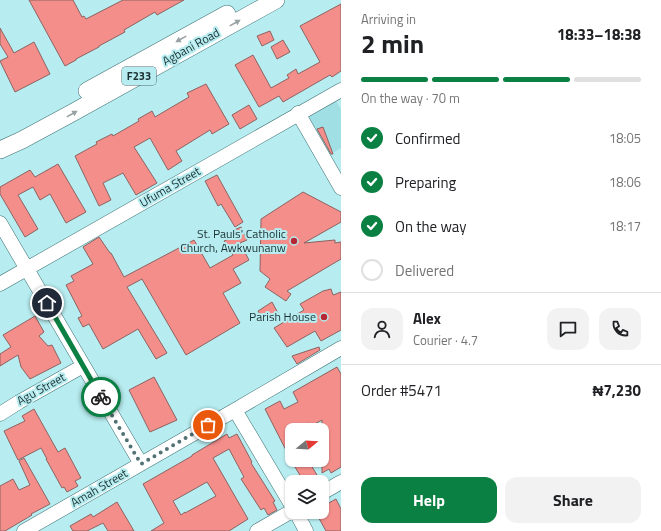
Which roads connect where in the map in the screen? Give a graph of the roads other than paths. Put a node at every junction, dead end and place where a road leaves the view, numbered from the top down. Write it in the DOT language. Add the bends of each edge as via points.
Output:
graph roads {
  1 [pos="252,0"];
  2 [pos="276,0"];
  3 [pos="341,90"];
  4 [pos="298,114"];
  5 [pos="0,138"];
  6 [pos="0,150"];
  7 [pos="341,188"];
  8 [pos="0,223"];
  9 [pos="27,268"];
  10 [pos="0,284"];
  11 [pos="341,348"];
  12 [pos="83,366"];
  13 [pos="235,410"];
  14 [pos="0,414"];
  15 [pos="141,464"];
  16 [pos="341,482"];
  17 [pos="329,489"];
  18 [pos="285,494"];
  19 [pos="285,515"];
  20 [pos="300,519"];
  21 [pos="24,531"];
  22 [pos="257,531"];
  23 [pos="306,531"];
  1 -- 5 [label="main road, Agbani Road / F233, one-way"];
  6 -- 2 [label="main road, Agbani Road / F233, one-way" via="72,114"];
  3 -- 4 [label="street, Ufuma Street"];
  4 -- 7 [label="street"];
  4 -- 9 [label="street, Ufuma Street"];
  8 -- 9 [label="street"];
  9 -- 10 [label="street, Ufuma Street"];
  9 -- 12 [label="street"];
  11 -- 13 [label="street, Amah Street"];
  12 -- 14 [label="street, Agu Street"];
  12 -- 15 [label="street"];
  13 -- 15 [label="street, Amah Street"];
  13 -- 18 [label="street"];
  15 -- 21 [label="street, Amah Street"];
  16 -- 17 [label="street"];
  19 -- 22 [label="street"];
  20 -- 23 [label="street"];
}
